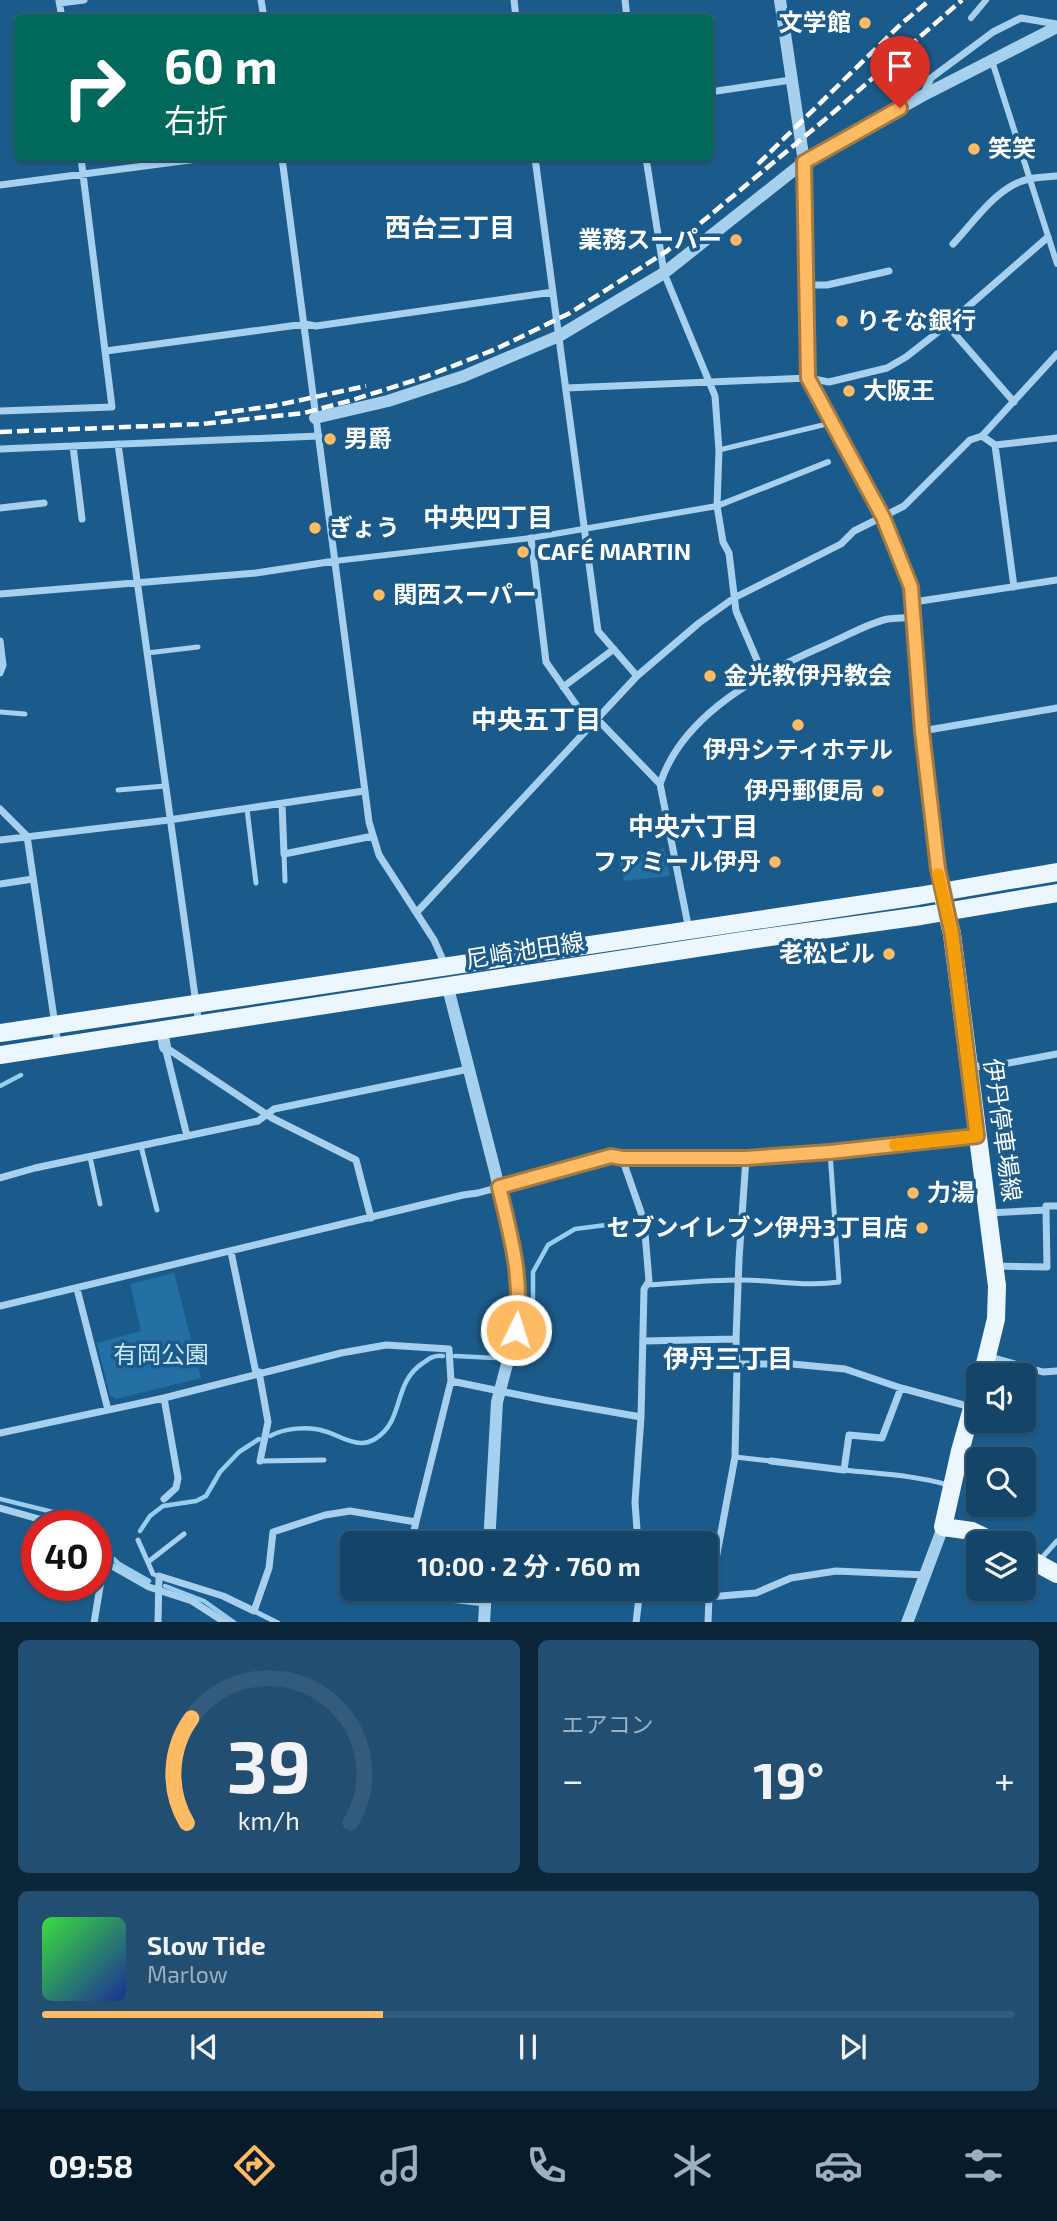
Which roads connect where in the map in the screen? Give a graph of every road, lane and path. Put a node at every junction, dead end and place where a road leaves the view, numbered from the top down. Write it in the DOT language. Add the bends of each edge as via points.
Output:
graph roads {
  1 [pos="84,0"];
  2 [pos="780,0"];
  3 [pos="986,0"];
  4 [pos="60,2"];
  5 [pos="971,18"];
  6 [pos="1057,26"];
  7 [pos="991,60"];
  8 [pos="791,80"];
  9 [pos="714,91"];
  10 [pos="922,96"];
  11 [pos="81,161"];
  12 [pos="182,161"];
  13 [pos="282,161"];
  14 [pos="535,161"];
  15 [pos="646,161"];
  16 [pos="804,162"];
  17 [pos="83,174"];
  18 [pos="1057,176"];
  19 [pos="1030,178"];
  20 [pos="0,185"];
  21 [pos="1048,237"];
  22 [pos="953,244"];
  23 [pos="1057,264"];
  24 [pos="889,271"];
  25 [pos="664,272"];
  26 [pos="806,285"];
  27 [pos="553,292"];
  28 [pos="305,324"];
  29 [pos="947,325"];
  30 [pos="559,336"];
  31 [pos="106,351"];
  32 [pos="1057,354"];
  33 [pos="808,378"];
  34 [pos="710,384"];
  35 [pos="566,388"];
  36 [pos="1014,402"];
  37 [pos="0,411"];
  38 [pos="315,418"];
  39 [pos="831,423"];
  40 [pos="319,436"];
  41 [pos="982,436"];
  42 [pos="1057,438"];
  43 [pos="118,444"];
  44 [pos="995,445"];
  45 [pos="72,446"];
  46 [pos="0,449"];
  47 [pos="719,450"];
  48 [pos="828,462"];
  49 [pos="44,503"];
  50 [pos="717,506"];
  51 [pos="0,509"];
  52 [pos="883,517"];
  53 [pos="82,519"];
  54 [pos="586,529"];
  55 [pos="531,538"];
  56 [pos="335,561"];
  57 [pos="1057,580"];
  58 [pos="138,582"];
  59 [pos="1014,587"];
  60 [pos="0,594"];
  61 [pos="734,598"];
  62 [pos="914,602"];
  63 [pos="915,617"];
  64 [pos="0,640"];
  65 [pos="198,647"];
  66 [pos="614,649"];
  67 [pos="147,653"];
  68 [pos="0,673"];
  69 [pos="763,674"];
  70 [pos="637,676"];
  71 [pos="564,687"];
  72 [pos="1057,708"];
  73 [pos="0,712"];
  74 [pos="25,714"];
  75 [pos="596,721"];
  76 [pos="922,731"];
  77 [pos="660,784"];
  78 [pos="164,786"];
  79 [pos="118,790"];
  80 [pos="363,791"];
  81 [pos="282,804"];
  82 [pos="0,809"];
  83 [pos="247,809"];
  84 [pos="169,820"];
  85 [pos="27,836"];
  86 [pos="373,836"];
  87 [pos="0,840"];
  88 [pos="284,854"];
  89 [pos="1057,872"];
  90 [pos="33,879"];
  91 [pos="285,881"];
  92 [pos="256,883"];
  93 [pos="0,884"];
  94 [pos="941,891"];
  95 [pos="1057,893"];
  96 [pos="948,911"];
  97 [pos="417,912"];
  98 [pos="690,928"];
  99 [pos="683,951"];
  100 [pos="446,967"];
  101 [pos="448,988"];
  102 [pos="196,1004"];
  103 [pos="55,1025"];
  104 [pos="199,1025"];
  105 [pos="0,1033"];
  106 [pos="163,1039"];
  107 [pos="58,1046"];
  108 [pos="1057,1054"];
  109 [pos="0,1055"];
  110 [pos="968,1068"];
  111 [pos="469,1069"];
  112 [pos="268,1114"];
  113 [pos="187,1136"];
  114 [pos="977,1136"];
  115 [pos="141,1146"];
  116 [pos="830,1152"];
  117 [pos="90,1157"];
  118 [pos="622,1158"];
  119 [pos="746,1158"];
  120 [pos="0,1178"];
  121 [pos="499,1187"];
  122 [pos="100,1204"];
  123 [pos="1057,1206"];
  124 [pos="157,1210"];
  125 [pos="1046,1210"];
  126 [pos="988,1213"];
  127 [pos="371,1218"];
  128 [pos="231,1252"];
  129 [pos="994,1266"];
  130 [pos="739,1280"];
  131 [pos="647,1285"];
  132 [pos="77,1289"];
  133 [pos="0,1306"];
  134 [pos="736,1339"];
  135 [pos="644,1341"];
  136 [pos="987,1356"];
  137 [pos="985,1363"];
  138 [pos="737,1364"];
  139 [pos="1057,1371"];
  140 [pos="257,1373"];
  141 [pos="451,1381"];
  142 [pos="901,1388"];
  143 [pos="500,1390"];
  144 [pos="164,1398"];
  145 [pos="966,1405"];
  146 [pos="108,1410"];
  147 [pos="641,1417"];
  148 [pos="966,1431"];
  149 [pos="0,1433"];
  150 [pos="735,1457"];
  151 [pos="324,1460"];
  152 [pos="260,1461"];
  153 [pos="771,1461"];
  154 [pos="844,1470"];
  155 [pos="952,1487"];
  156 [pos="164,1499"];
  157 [pos="0,1508"];
  158 [pos="21,1514"];
  159 [pos="416,1522"];
  160 [pos="943,1527"];
  161 [pos="414,1531"];
  162 [pos="490,1531"];
  163 [pos="637,1531"];
  164 [pos="972,1531"];
  165 [pos="184,1534"];
  166 [pos="138,1540"];
  167 [pos="1057,1541"];
  168 [pos="718,1549"];
  169 [pos="1036,1556"];
  170 [pos="148,1562"];
  171 [pos="1036,1563"];
  172 [pos="112,1566"];
  173 [pos="1057,1574"];
  174 [pos="926,1575"];
  175 [pos="159,1576"];
  176 [pos="158,1590"];
  177 [pos="718,1596"];
  178 [pos="98,1601"];
  179 [pos="467,1601"];
  180 [pos="639,1601"];
  181 [pos="709,1601"];
  182 [pos="485,1603"];
  183 [pos="254,1611"];
  184 [pos="94,1622"];
  185 [pos="158,1622"];
  186 [pos="226,1622"];
  187 [pos="278,1622"];
  188 [pos="485,1622"];
  189 [pos="636,1622"];
  190 [pos="708,1622"];
  191 [pos="908,1622"];
  1 -- 4 [label="street"];
  2 -- 8 [label="street"];
  3 -- 5 [label="street"];
  6 -- 7 [label="street"];
  6 -- 10 [label="street" via="1021,18 993,32 931,78"];
  7 -- 10 [label="street"];
  7 -- 19 [label="street"];
  8 -- 9 [label="street"];
  8 -- 16 [label="street"];
  10 -- 16 [label="street"];
  11 -- 17 [label="street"];
  12 -- 17 [label="street"];
  13 -- 28 [label="street"];
  14 -- 27 [label="street"];
  15 -- 25 [label="street"];
  16 -- 25 [label="street"];
  16 -- 26 [label="main road"];
  17 -- 20 [label="street"];
  17 -- 31 [label="street"];
  18 -- 19 [label="street"];
  19 -- 21 [label="street"];
  19 -- 22 [label="street" via="1000,194"];
  21 -- 23 [label="street"];
  21 -- 29 [label="street"];
  24 -- 26 [label="street"];
  25 -- 30 [label="street"];
  25 -- 34 [label="street"];
  26 -- 33 [label="main road"];
  27 -- 28 [label="street"];
  27 -- 30 [label="street"];
  28 -- 31 [label="street"];
  28 -- 38 [label="street"];
  29 -- 33 [label="street" via="887,368 829,382"];
  29 -- 36 [label="street"];
  30 -- 35 [label="street"];
  30 -- 38 [label="street" via="464,376"];
  31 -- 37 [label="street" via="112,407"];
  32 -- 36 [label="street"];
  33 -- 34 [label="street"];
  33 -- 39 [label="main road"];
  34 -- 35 [label="street"];
  34 -- 47 [label="street"];
  35 -- 54 [label="street"];
  36 -- 41 [label="street"];
  38 -- 40 [label="street"];
  39 -- 47 [label="lane"];
  39 -- 52 [label="main road"];
  40 -- 43 [label="street"];
  40 -- 56 [label="street"];
  41 -- 44 [label="street"];
  41 -- 52 [label="street" via="970,440 904,506"];
  42 -- 44 [label="street"];
  43 -- 45 [label="street"];
  43 -- 58 [label="street"];
  44 -- 59 [label="street"];
  45 -- 46 [label="street"];
  45 -- 53 [label="street"];
  47 -- 50 [label="street"];
  48 -- 50 [label="street"];
  49 -- 51 [label="street"];
  50 -- 54 [label="street"];
  50 -- 61 [label="street"];
  52 -- 61 [label="street" via="854,531 841,544"];
  52 -- 62 [label="main road"];
  54 -- 55 [label="street"];
  54 -- 66 [label="street" via="598,631"];
  55 -- 56 [label="street"];
  55 -- 71 [label="street" via="546,662"];
  56 -- 58 [label="street" via="256,573"];
  56 -- 80 [label="street"];
  57 -- 59 [label="street"];
  58 -- 60 [label="street"];
  58 -- 67 [label="street"];
  59 -- 62 [label="street"];
  61 -- 69 [label="street"];
  61 -- 70 [label="street"];
  62 -- 63 [label="main road"];
  63 -- 69 [label="street" via="886,620"];
  63 -- 76 [label="main road"];
  64 -- 68 [label="street"];
  65 -- 67 [label="lane"];
  66 -- 70 [label="street"];
  66 -- 71 [label="street"];
  67 -- 78 [label="street"];
  69 -- 77 [label="street" via="735,692 694,730 667,762"];
  70 -- 75 [label="street"];
  71 -- 75 [label="street" via="584,716"];
  72 -- 76 [label="street"];
  73 -- 74 [label="lane"];
  75 -- 77 [label="street"];
  75 -- 97 [label="street"];
  76 -- 94 [label="main road"];
  77 -- 98 [label="street"];
  78 -- 79 [label="lane"];
  78 -- 84 [label="street"];
  80 -- 81 [label="street"];
  80 -- 86 [label="street"];
  81 -- 83 [label="street"];
  81 -- 88 [label="street"];
  82 -- 85 [label="street"];
  83 -- 84 [label="street"];
  83 -- 92 [label="lane"];
  84 -- 85 [label="street"];
  84 -- 102 [label="street"];
  85 -- 87 [label="street"];
  85 -- 90 [label="street"];
  86 -- 88 [label="street"];
  86 -- 97 [label="street" via="379,855"];
  88 -- 91 [label="lane"];
  89 -- 94 [label="main road, 尼崎池田線"];
  90 -- 93 [label="street"];
  90 -- 103 [label="street"];
  94 -- 96 [label="main road, 伊丹停車場線"];
  94 -- 98 [label="main road, 尼崎池田線"];
  95 -- 96 [label="main road, 尼崎池田線"];
  96 -- 99 [label="main road, 尼崎池田線"];
  96 -- 110 [label="main road, 伊丹停車場線"];
  97 -- 100 [label="street"];
  98 -- 99 [label="street"];
  98 -- 100 [label="main road, 尼崎池田線"];
  99 -- 101 [label="main road, 尼崎池田線"];
  100 -- 101 [label="street"];
  100 -- 102 [label="main road, 尼崎池田線"];
  101 -- 104 [label="main road, 尼崎池田線"];
  101 -- 111 [label="street"];
  102 -- 103 [label="main road, 尼崎池田線"];
  102 -- 104 [label="street"];
  103 -- 105 [label="main road, 尼崎池田線"];
  103 -- 107 [label="street"];
  104 -- 106 [label="main road, 尼崎池田線"];
  106 -- 107 [label="main road, 尼崎池田線"];
  106 -- 112 [label="street"];
  106 -- 113 [label="street"];
  107 -- 109 [label="main road, 尼崎池田線"];
  108 -- 110 [label="street"];
  110 -- 114 [label="main road, 伊丹停車場線"];
  111 -- 112 [label="street" via="274,1109"];
  111 -- 121 [label="street"];
  112 -- 113 [label="street" via="258,1121"];
  112 -- 127 [label="street" via="356,1160"];
  113 -- 115 [label="street"];
  114 -- 116 [label="street"];
  114 -- 126 [label="main road, 伊丹停車場線"];
  115 -- 117 [label="street"];
  115 -- 124 [label="lane"];
  116 -- 119 [label="street"];
  116 -- 130 [label="lane" via="839,1282"];
  117 -- 120 [label="street"];
  117 -- 122 [label="lane"];
  118 -- 119 [label="street"];
  118 -- 121 [label="street" via="611,1156"];
  118 -- 131 [label="street" via="644,1221"];
  119 -- 130 [label="street"];
  121 -- 127 [label="street"];
  121 -- 143 [label="street" via="518,1286 516,1330"];
  123 -- 125 [label="street" via="1046,1206"];
  125 -- 126 [label="street"];
  125 -- 129 [label="street" via="1047,1267"];
  126 -- 129 [label="main road, 伊丹停車場線"];
  127 -- 128 [label="street"];
  128 -- 132 [label="street"];
  128 -- 140 [label="street"];
  129 -- 136 [label="main road, 伊丹停車場線" via="997,1306"];
  130 -- 131 [label="lane"];
  130 -- 134 [label="street"];
  131 -- 135 [label="street"];
  132 -- 133 [label="street"];
  132 -- 146 [label="street"];
  134 -- 135 [label="street"];
  134 -- 138 [label="street"];
  135 -- 147 [label="street"];
  136 -- 137 [label="main road, 伊丹停車場線"];
  136 -- 139 [label="street" via="1043,1372"];
  138 -- 142 [label="street" via="845,1369"];
  138 -- 150 [label="street"];
  140 -- 141 [label="street" via="386,1345 449,1349"];
  140 -- 144 [label="street"];
  140 -- 152 [label="street" via="267,1416"];
  141 -- 143 [label="street"];
  141 -- 159 [label="street"];
  142 -- 145 [label="street"];
  142 -- 154 [label="street" via="882,1438 849,1435"];
  143 -- 147 [label="street"];
  143 -- 162 [label="street"];
  144 -- 146 [label="street"];
  144 -- 156 [label="street" via="178,1478 176,1488"];
  146 -- 149 [label="street"];
  147 -- 163 [label="street"];
  148 -- 155 [label="main road"];
  150 -- 153 [label="lane"];
  150 -- 168 [label="street"];
  151 -- 152 [label="lane"];
  153 -- 154 [label="street"];
  154 -- 155 [label="lane" via="918,1476"];
  155 -- 160 [label="main road"];
  157 -- 158 [label="street"];
  159 -- 161 [label="street"];
  159 -- 183 [label="street" via="350,1511 273,1532 269,1568"];
  160 -- 164 [label="main road"];
  160 -- 174 [label="street"];
  165 -- 170 [label="lane"];
  166 -- 170 [label="lane"];
  167 -- 169 [label="lane"];
  170 -- 175 [label="lane"];
  171 -- 173 [label="main road"];
  172 -- 176 [label="street"];
  174 -- 177 [label="street" via="836,1571 791,1578 756,1593"];
  174 -- 191 [label="street"];
  175 -- 176 [label="street"];
  175 -- 183 [label="street"];
  176 -- 185 [label="street"];
  176 -- 186 [label="street" via="192,1601"];
  178 -- 184 [label="street"];
  179 -- 182 [label="street"];
  180 -- 189 [label="street"];
  181 -- 190 [label="street"];
  182 -- 188 [label="street"];
  183 -- 187 [label="lane"];
}
